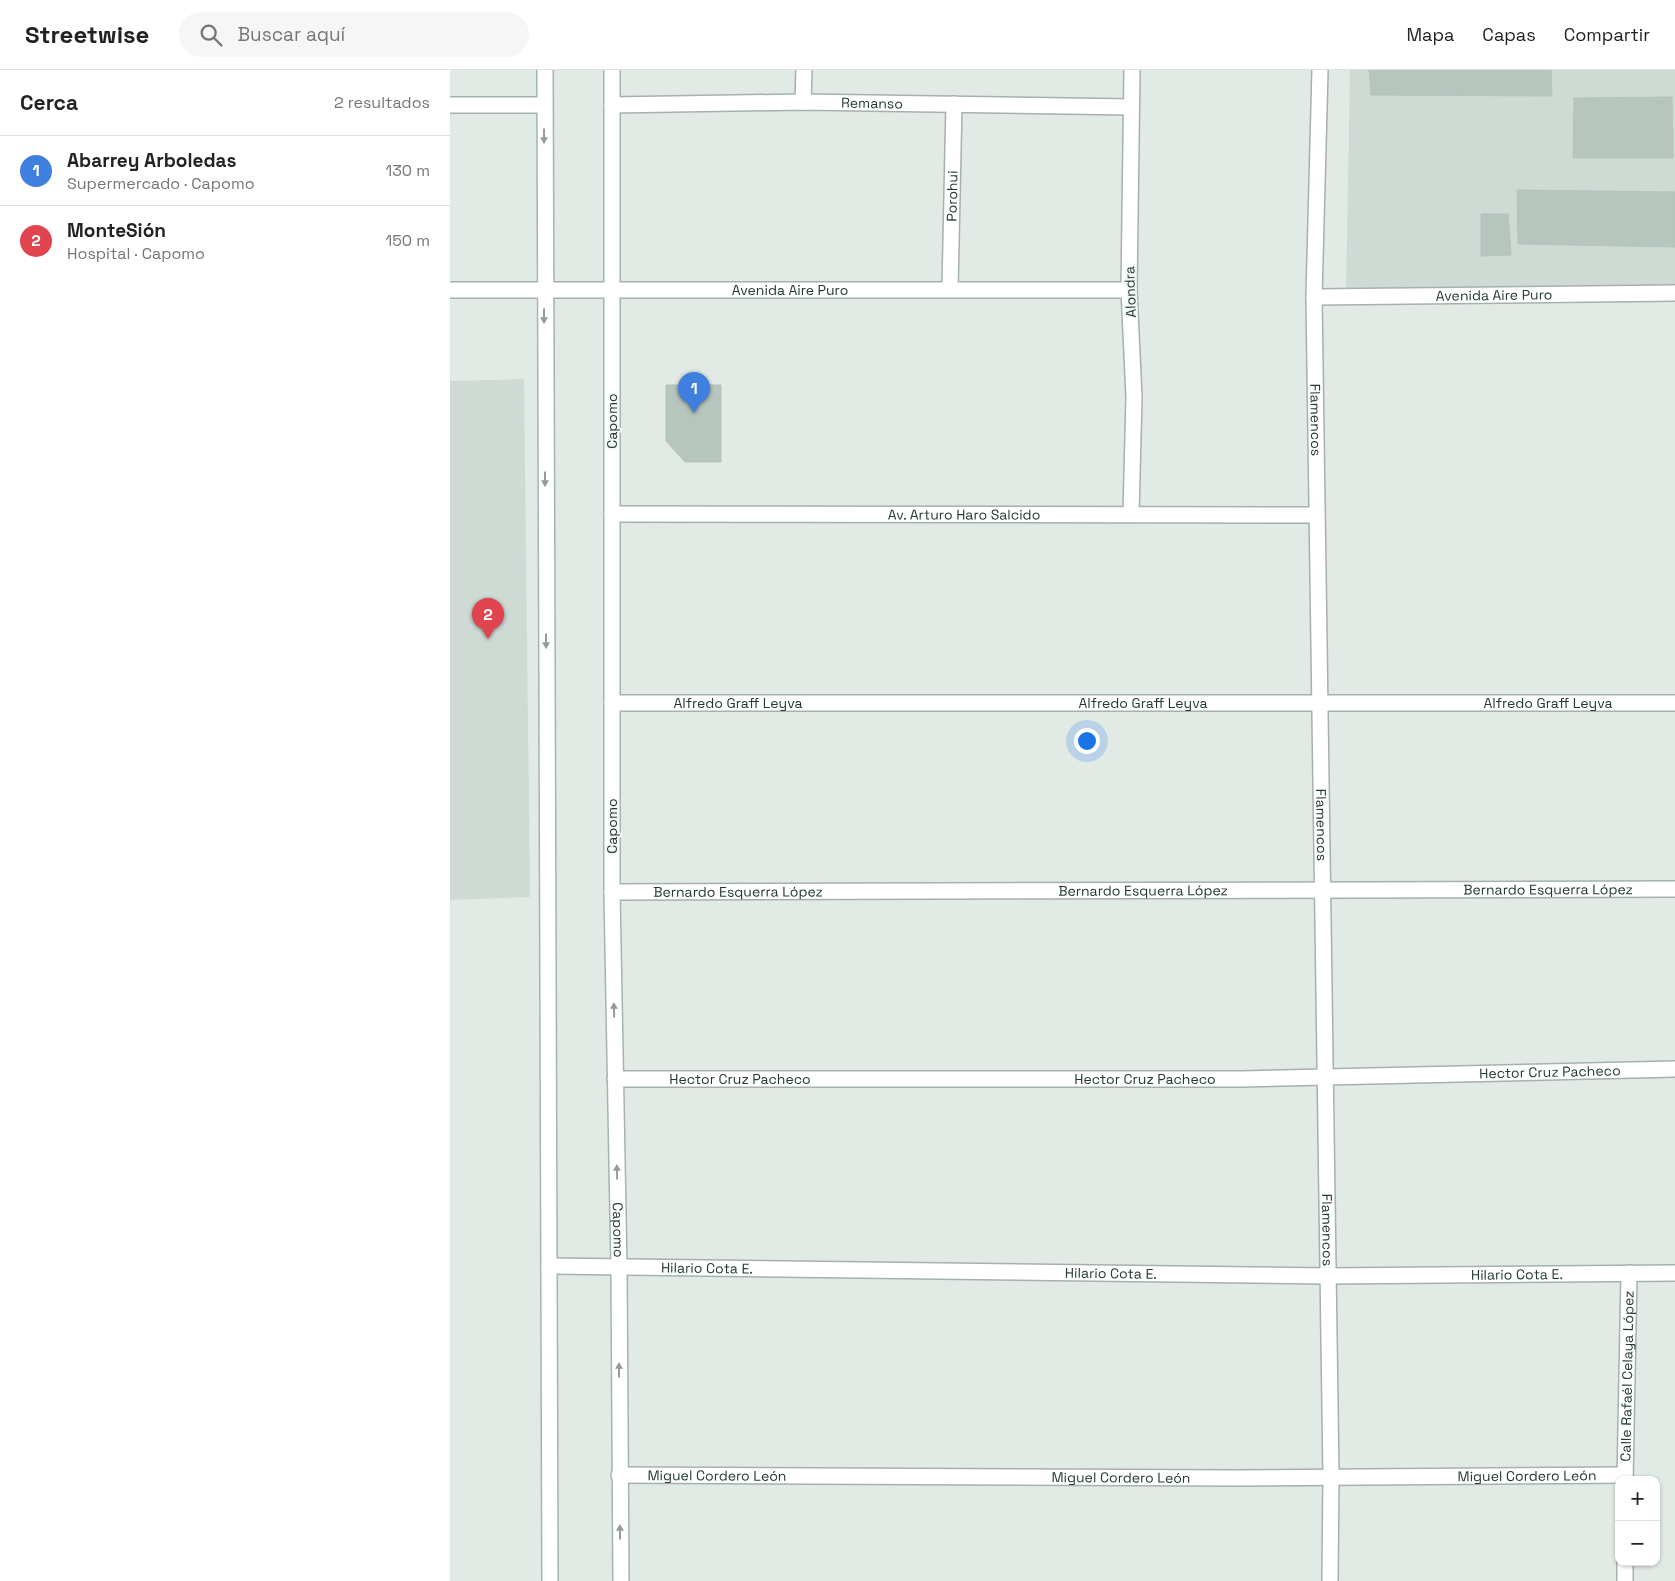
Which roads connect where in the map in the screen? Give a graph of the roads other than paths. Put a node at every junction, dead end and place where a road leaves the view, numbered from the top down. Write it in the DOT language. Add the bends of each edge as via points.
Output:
graph roads {
  1 [pos="545,70"];
  2 [pos="612,70"];
  3 [pos="804,70"];
  4 [pos="1132,70"];
  5 [pos="1320,70"];
  6 [pos="804,102"];
  7 [pos="954,104"];
  8 [pos="450,105"];
  9 [pos="544,105"];
  10 [pos="612,105"];
  11 [pos="1131,107"];
  12 [pos="950,288"];
  13 [pos="450,290"];
  14 [pos="544,290"];
  15 [pos="612,290"];
  16 [pos="1129,290"];
  17 [pos="1675,293"];
  18 [pos="1314,297"];
  19 [pos="612,514"];
  20 [pos="1131,514"];
  21 [pos="1317,515"];
  22 [pos="612,703"];
  23 [pos="1318,703"];
  24 [pos="1675,703"];
  25 [pos="1675,889"];
  26 [pos="1321,890"];
  27 [pos="612,892"];
  28 [pos="1675,1069"];
  29 [pos="615,1078"];
  30 [pos="1325,1078"];
  31 [pos="549,1266"];
  32 [pos="619,1268"];
  33 [pos="1675,1273"];
  34 [pos="1629,1274"];
  35 [pos="1327,1276"];
  36 [pos="619,1475"];
  37 [pos="1331,1476"];
  38 [pos="1625,1476"];
  39 [pos="1615,1478"];
  40 [pos="1625,1566"];
  41 [pos="550,1581"];
  42 [pos="621,1581"];
  43 [pos="1330,1581"];
  44 [pos="1625,1581"];
  1 -- 9 [label="street"];
  2 -- 10 [label="street, Capomo"];
  3 -- 6 [label="street"];
  4 -- 11 [label="street, Alondra"];
  5 -- 18 [label="street, Flamencos"];
  6 -- 7 [label="street, Remanso"];
  6 -- 10 [label="street, Remanso"];
  7 -- 11 [label="street, Remanso"];
  7 -- 12 [label="street, Porohui"];
  8 -- 9 [label="street"];
  9 -- 14 [label="street, one-way"];
  10 -- 15 [label="street, Capomo"];
  11 -- 16 [label="street, Alondra"];
  12 -- 15 [label="street, Avenida Aire Puro"];
  12 -- 16 [label="street, Avenida Aire Puro"];
  13 -- 14 [label="street, Avenida Aire Puro"];
  14 -- 15 [label="street, Avenida Aire Puro"];
  14 -- 31 [label="street, one-way"];
  15 -- 19 [label="street, Capomo"];
  16 -- 20 [label="street, Alondra" via="1134,369"];
  17 -- 18 [label="street, Avenida Aire Puro"];
  18 -- 21 [label="street, Flamencos"];
  19 -- 20 [label="street, Av. Arturo Haro Salcido"];
  19 -- 22 [label="street, Capomo"];
  20 -- 21 [label="street, Av. Arturo Haro Salcido"];
  21 -- 23 [label="street, Flamencos"];
  22 -- 23 [label="street, Alfredo Graff Leyva"];
  22 -- 27 [label="street, Capomo"];
  23 -- 24 [label="street, Alfredo Graff Leyva"];
  23 -- 26 [label="street, Flamencos"];
  25 -- 26 [label="street, Bernardo Esquerra López"];
  26 -- 27 [label="street, Bernardo Esquerra López"];
  26 -- 30 [label="street, Flamencos"];
  29 -- 27 [label="street, Capomo, one-way"];
  28 -- 30 [label="street, Hector Cruz Pacheco"];
  29 -- 30 [label="street, Hector Cruz Pacheco"];
  32 -- 29 [label="street, Capomo, one-way"];
  30 -- 35 [label="street, Flamencos"];
  31 -- 32 [label="street, Hilario Cota E."];
  31 -- 41 [label="street"];
  32 -- 35 [label="street, Hilario Cota E."];
  36 -- 32 [label="street, Capomo, one-way"];
  33 -- 34 [label="street, Hilario Cota E."];
  34 -- 35 [label="street, Hilario Cota E."];
  34 -- 38 [label="street, Calle Rafaél Celaya López"];
  35 -- 37 [label="street, Flamencos"];
  36 -- 37 [label="street, Miguel Cordero León"];
  42 -- 36 [label="street, Capomo, one-way"];
  37 -- 39 [label="street, Miguel Cordero León"];
  37 -- 43 [label="street, Flamencos"];
  40 -- 44 [label="street"];
}
